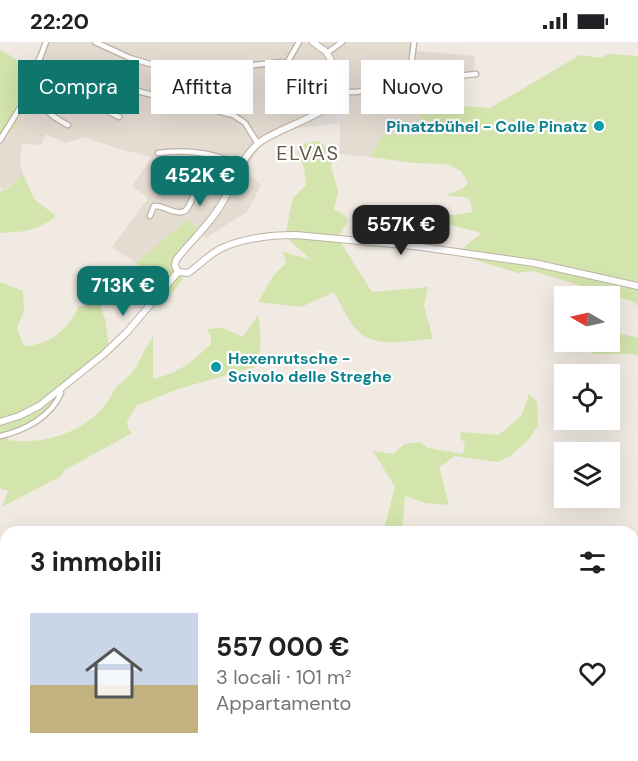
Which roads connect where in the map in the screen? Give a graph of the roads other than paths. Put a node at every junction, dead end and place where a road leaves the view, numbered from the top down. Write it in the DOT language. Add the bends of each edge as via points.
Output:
graph roads {
  1 [pos="46,42"];
  2 [pos="95,42"];
  3 [pos="299,42"];
  4 [pos="313,42"];
  5 [pos="342,42"];
  6 [pos="414,42"];
  7 [pos="327,53"];
  8 [pos="39,59"];
  9 [pos="289,60"];
  10 [pos="330,60"];
  11 [pos="412,60"];
  12 [pos="265,64"];
  13 [pos="476,74"];
  14 [pos="464,75"];
  15 [pos="50,114"];
  16 [pos="315,114"];
  17 [pos="119,117"];
  18 [pos="68,125"];
  19 [pos="0,140"];
  20 [pos="258,144"];
  21 [pos="158,153"];
  22 [pos="223,159"];
  23 [pos="241,166"];
  24 [pos="150,216"];
  25 [pos="178,272"];
  26 [pos="638,286"];
  27 [pos="60,390"];
  28 [pos="0,422"];
  29 [pos="0,436"];
  1 -- 8 [label="street"];
  2 -- 12 [label="street" via="150,64"];
  3 -- 9 [label="street"];
  4 -- 7 [label="street"];
  5 -- 7 [label="street"];
  6 -- 11 [label="street"];
  7 -- 10 [label="street"];
  8 -- 19 [label="street" via="23,103"];
  13 -- 14 [label="street"];
  15 -- 18 [label="street"];
  16 -- 20 [label="street"];
  17 -- 20 [label="street" via="94,104 100,78 233,115 245,123"];
  20 -- 23 [label="street"];
  21 -- 22 [label="street" via="193,151"];
  22 -- 23 [label="street"];
  22 -- 24 [label="street" via="199,183 186,210 181,213 154,206"];
  23 -- 25 [label="street" via="218,211 176,260"];
  25 -- 26 [label="street" via="188,273 222,248 296,235 534,263"];
  25 -- 27 [label="street" via="115,344"];
  27 -- 28 [label="street" via="30,411"];
  27 -- 29 [label="street" via="56,403 39,419"];
}
